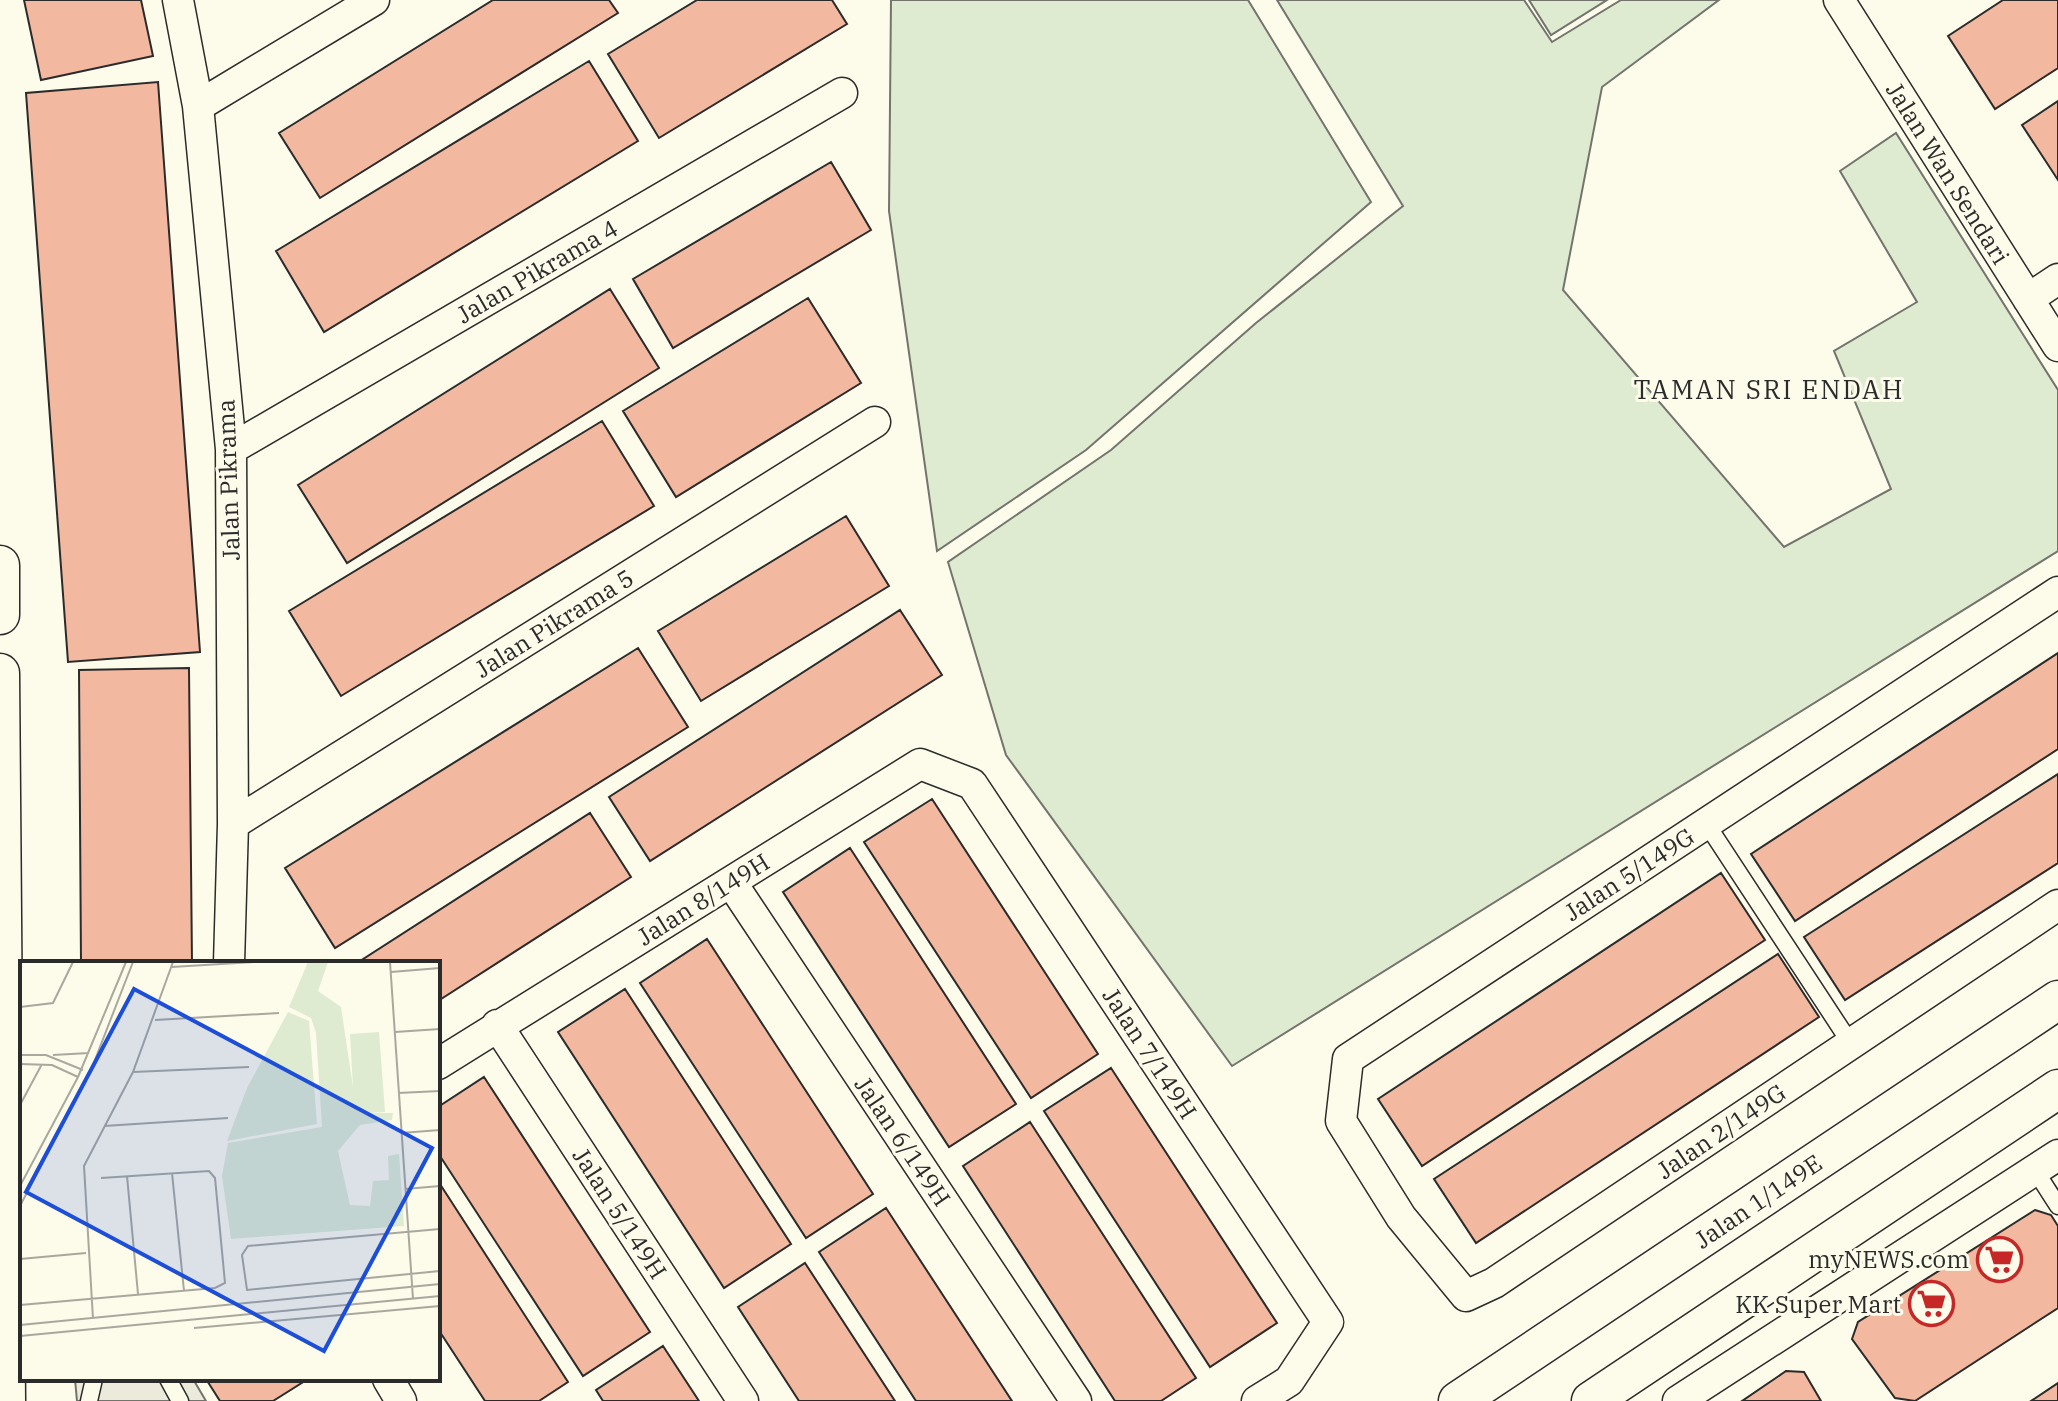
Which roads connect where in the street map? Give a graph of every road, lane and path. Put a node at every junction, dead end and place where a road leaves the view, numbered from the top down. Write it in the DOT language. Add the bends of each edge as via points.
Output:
graph roads {
  1 [pos="178,0"];
  2 [pos="374,0"];
  3 [pos="1851,4"];
  4 [pos="842,93"];
  5 [pos="198,106"];
  6 [pos="2058,279"];
  7 [pos="2028,299"];
  8 [pos="2058,346"];
  9 [pos="875,422"];
  10 [pos="231,449"];
  11 [pos="0,565"];
  12 [pos="0,579"];
  13 [pos="2058,592"];
  14 [pos="0,615"];
  15 [pos="0,673"];
  16 [pos="972,784"];
  17 [pos="1706,823"];
  18 [pos="233,824"];
  19 [pos="731,882"];
  20 [pos="2058,905"];
  21 [pos="229,961"];
  22 [pos="2058,1000"];
  23 [pos="497,1025"];
  24 [pos="1851,1044"];
  25 [pos="440,1063"];
  26 [pos="2058,1089"];
  27 [pos="2047,1162"];
  28 [pos="2058,1206"];
  29 [pos="1401,1217"];
  30 [pos="94,1381"];
  31 [pos="169,1381"];
  32 [pos="389,1381"];
  33 [pos="6,1401"];
  34 [pos="89,1401"];
  35 [pos="180,1401"];
  36 [pos="401,1401"];
  37 [pos="743,1401"];
  38 [pos="1076,1401"];
  39 [pos="1257,1401"];
  40 [pos="1458,1401"];
  41 [pos="1591,1401"];
  42 [pos="1678,1401"];
  1 -- 5 [label="street, Jalan Pikrama"];
  2 -- 5 [label="street"];
  3 -- 7 [label="street, Jalan Wan Sendari"];
  4 -- 10 [label="street, Jalan Pikrama 4"];
  5 -- 10 [label="street, Jalan Pikrama"];
  6 -- 7 [label="street"];
  7 -- 8 [label="street, Jalan Wan Sendari"];
  9 -- 18 [label="street, Jalan Pikrama 5"];
  10 -- 18 [label="street, Jalan Pikrama"];
  11 -- 12 [label="street"];
  12 -- 14 [label="street"];
  13 -- 17 [label="street, Jalan 5/149G"];
  15 -- 33 [label="street"];
  16 -- 19 [label="street, Jalan 8/149H" via="920,764"];
  16 -- 39 [label="street, Jalan 7/149H" via="1328,1322 1289,1381"];
  17 -- 24 [label="lane"];
  17 -- 29 [label="street, Jalan 5/149G" via="1348,1059 1341,1121"];
  18 -- 21 [label="street, Jalan Pikrama"];
  19 -- 23 [label="street, Jalan 8/149H"];
  19 -- 38 [label="street, Jalan 6/149H"];
  20 -- 24 [label="street, Jalan 2/149G"];
  22 -- 40 [label="street, Jalan 1/149E"];
  23 -- 25 [label="street, Jalan 8/149H"];
  23 -- 37 [label="street, Jalan 5/149H"];
  24 -- 29 [label="street, Jalan 2/149G" via="1494,1283 1466,1296"];
  26 -- 41 [label="street"];
  27 -- 28 [label="lane"];
  27 -- 42 [label="street"];
  30 -- 34 [label="lane"];
  31 -- 35 [label="lane"];
  32 -- 36 [label="street"];
}
